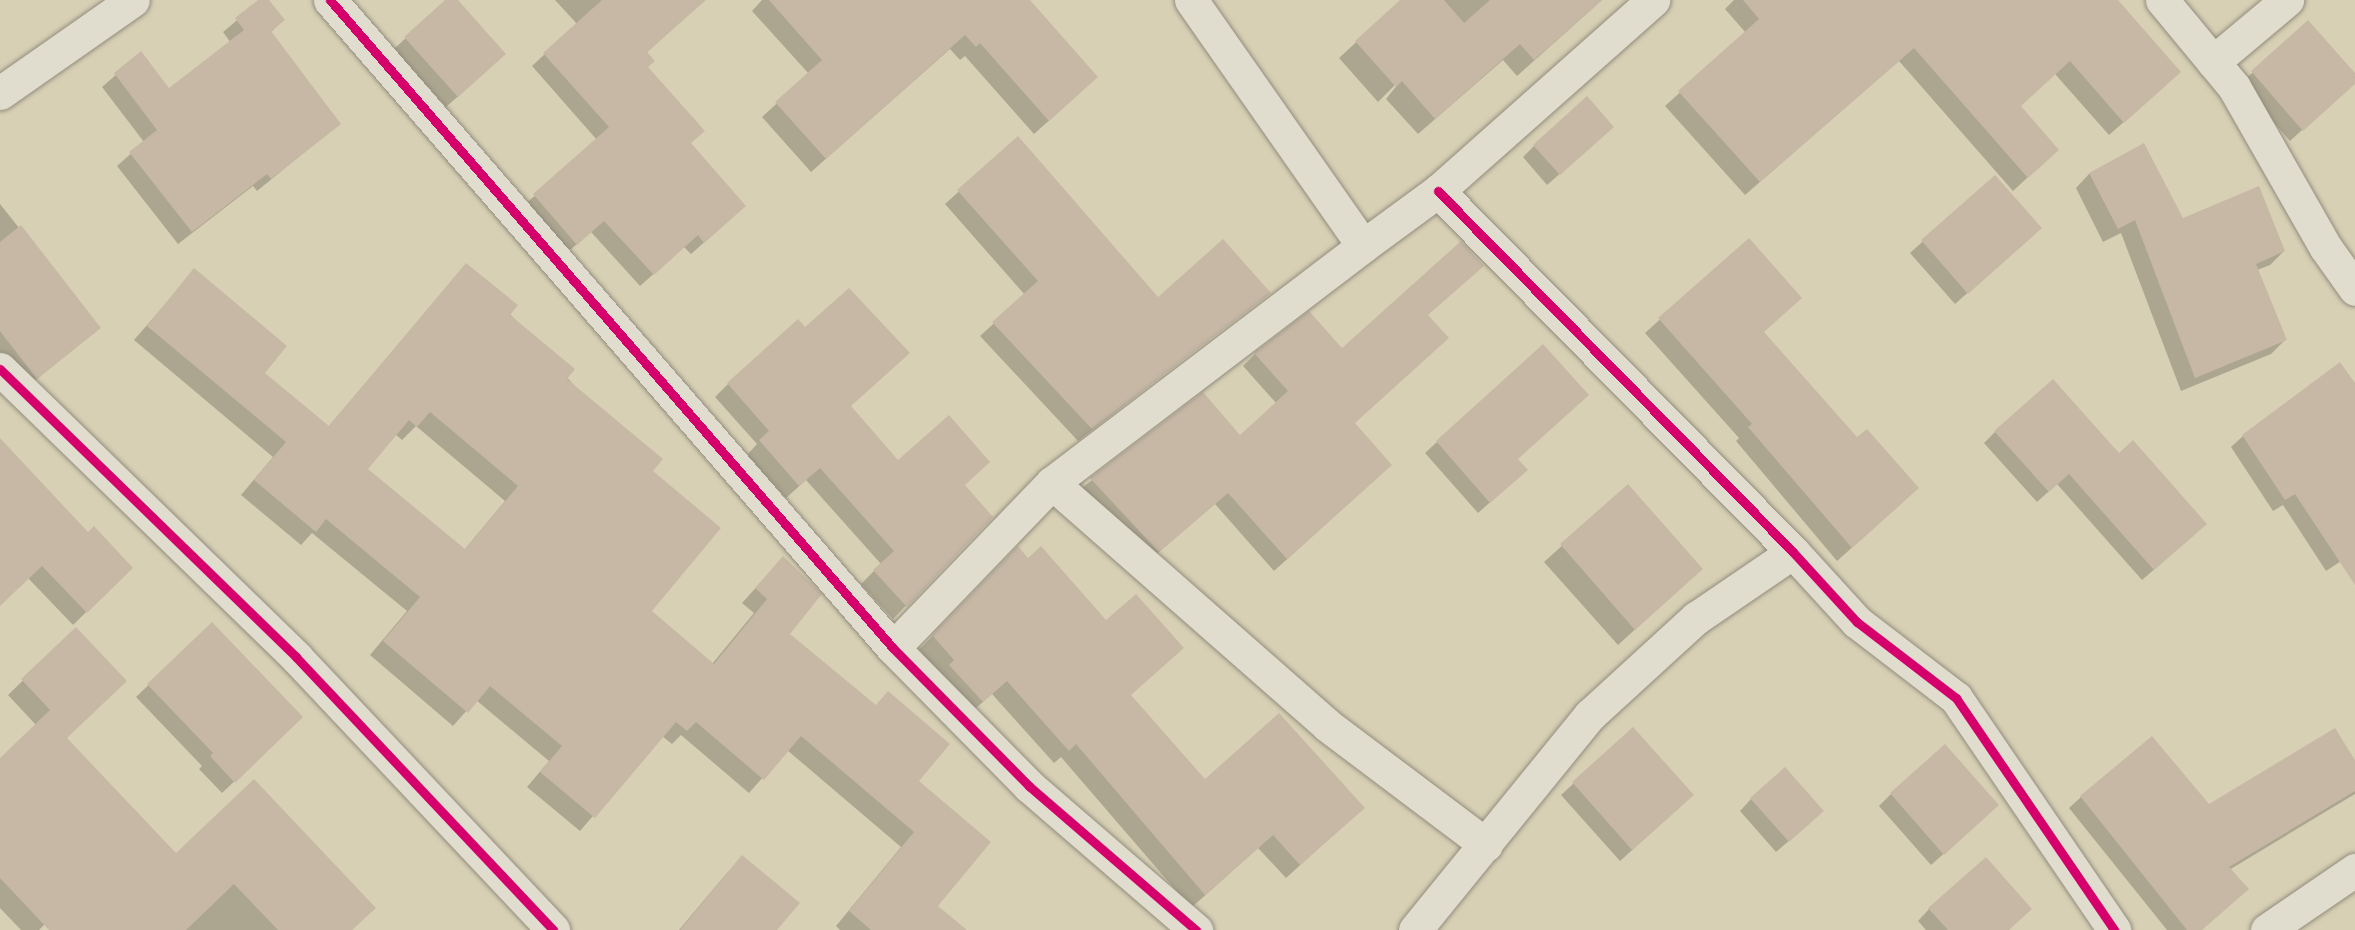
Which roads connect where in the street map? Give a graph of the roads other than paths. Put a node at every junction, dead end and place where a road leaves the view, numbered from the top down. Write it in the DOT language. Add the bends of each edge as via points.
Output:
graph roads {
  1 [pos="133,0"];
  2 [pos="330,0"];
  3 [pos="1191,0"];
  4 [pos="1653,0"];
  5 [pos="2162,0"];
  6 [pos="2287,0"];
  7 [pos="2213,62"];
  8 [pos="0,93"];
  9 [pos="1438,191"];
  10 [pos="1363,246"];
  11 [pos="2355,289"];
  12 [pos="0,369"];
  13 [pos="1052,483"];
  14 [pos="1793,552"];
  15 [pos="893,648"];
  16 [pos="1486,845"];
  17 [pos="2355,870"];
  18 [pos="553,930"];
  19 [pos="1196,930"];
  20 [pos="1415,930"];
  21 [pos="2114,930"];
  22 [pos="2267,930"];
  1 -- 8 [label="street"];
  2 -- 15 [label="street"];
  3 -- 10 [label="street"];
  4 -- 9 [label="street"];
  5 -- 7 [label="street"];
  6 -- 7 [label="street"];
  7 -- 11 [label="street" via="2234,87 2326,248"];
  9 -- 10 [label="street"];
  9 -- 14 [label="street"];
  10 -- 13 [label="street"];
  12 -- 18 [label="street" via="296,657"];
  13 -- 15 [label="street"];
  13 -- 16 [label="street" via="1327,725"];
  14 -- 16 [label="street" via="1696,618 1590,715"];
  14 -- 21 [label="street" via="1857,622 1956,698"];
  15 -- 19 [label="street" via="1029,786"];
  16 -- 20 [label="street"];
  17 -- 22 [label="street"];
}
